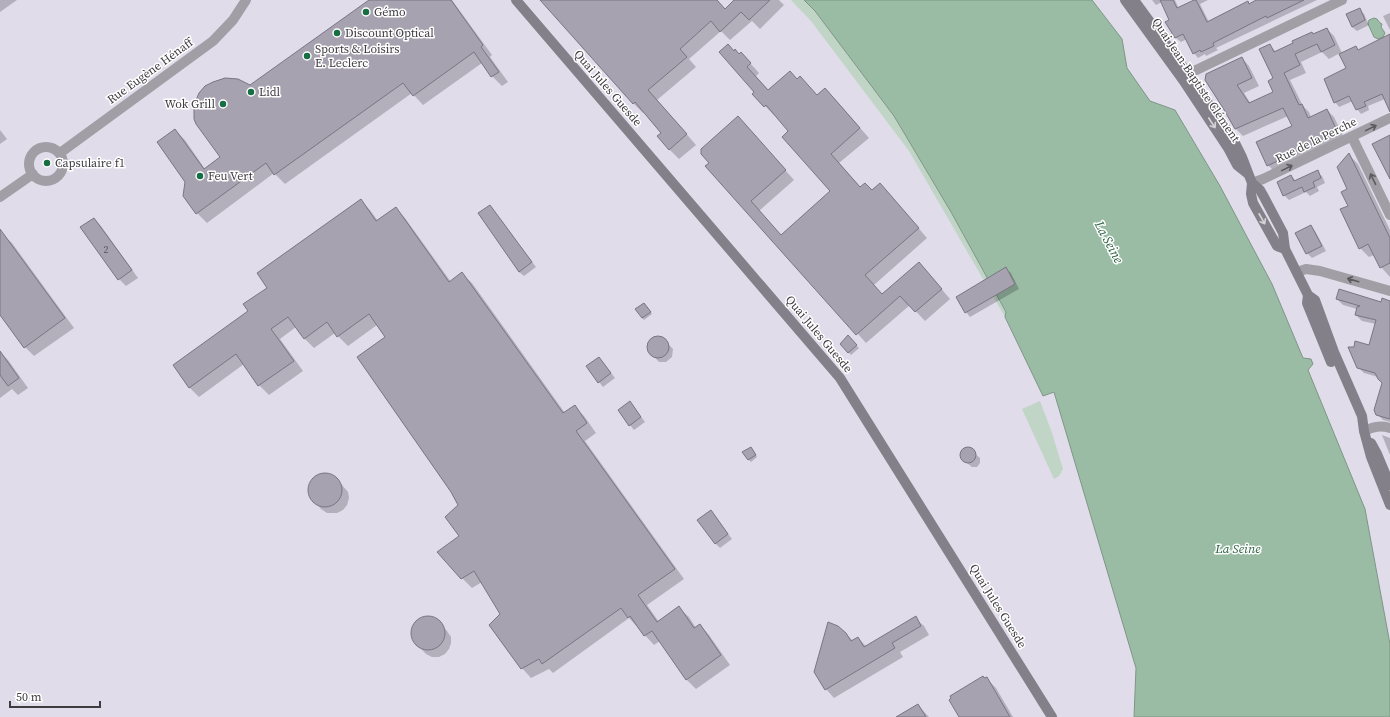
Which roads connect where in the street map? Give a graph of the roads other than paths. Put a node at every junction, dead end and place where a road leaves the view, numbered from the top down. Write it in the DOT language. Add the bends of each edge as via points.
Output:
graph roads {
  1 [pos="246,0"];
  2 [pos="1125,0"];
  3 [pos="1134,0"];
  4 [pos="1342,0"];
  5 [pos="516,1"];
  6 [pos="1188,74"];
  7 [pos="1390,118"];
  8 [pos="1352,137"];
  9 [pos="60,153"];
  10 [pos="1247,173"];
  11 [pos="33,174"];
  12 [pos="1252,183"];
  13 [pos="0,197"];
  14 [pos="1390,214"];
  15 [pos="1297,272"];
  16 [pos="1390,291"];
  17 [pos="1390,428"];
  18 [pos="1364,430"];
  19 [pos="1390,485"];
  20 [pos="1390,505"];
  21 [pos="1052,717"];
  1 -- 9 [label="street, Rue Eugène Hénaff" via="233,20 213,41"];
  2 -- 10 [label="main road, Quai Jean-Baptiste Clément, one-way" via="1183,80 1237,165"];
  3 -- 6 [label="main road, Quai Jean-Baptiste Clément"];
  4 -- 6 [label="street"];
  5 -- 21 [label="main road, Quai Jules Guesde" via="840,378"];
  6 -- 10 [label="main road, Quai Jean-Baptiste Clément" via="1233,139"];
  8 -- 7 [label="street, Rue de la Perche, one-way"];
  12 -- 8 [label="street, Rue de la Perche, one-way"];
  14 -- 8 [label="street, one-way"];
  9 -- 11 [label="street" via="51,148 36,150 30,164"];
  9 -- 11 [label="street" via="63,163 56,177 44,180"];
  10 -- 12 [label="main road, Quai Jean-Baptiste Clément"];
  11 -- 13 [label="street"];
  12 -- 15 [label="main road, Quai Jean-Baptiste Clément" via="1253,203 1277,246 1285,249"];
  16 -- 15 [label="street, one-way" via="1320,271 1306,269"];
  15 -- 18 [label="main road, Quai Jean-Baptiste Clément" via="1308,295 1314,300 1362,416"];
  17 -- 18 [label="street" via="1375,427"];
  18 -- 19 [label="main road, Quai Jean-Baptiste Clément"];
  18 -- 20 [label="main road, Quai Jean-Baptiste Clément" via="1371,457"];
}
